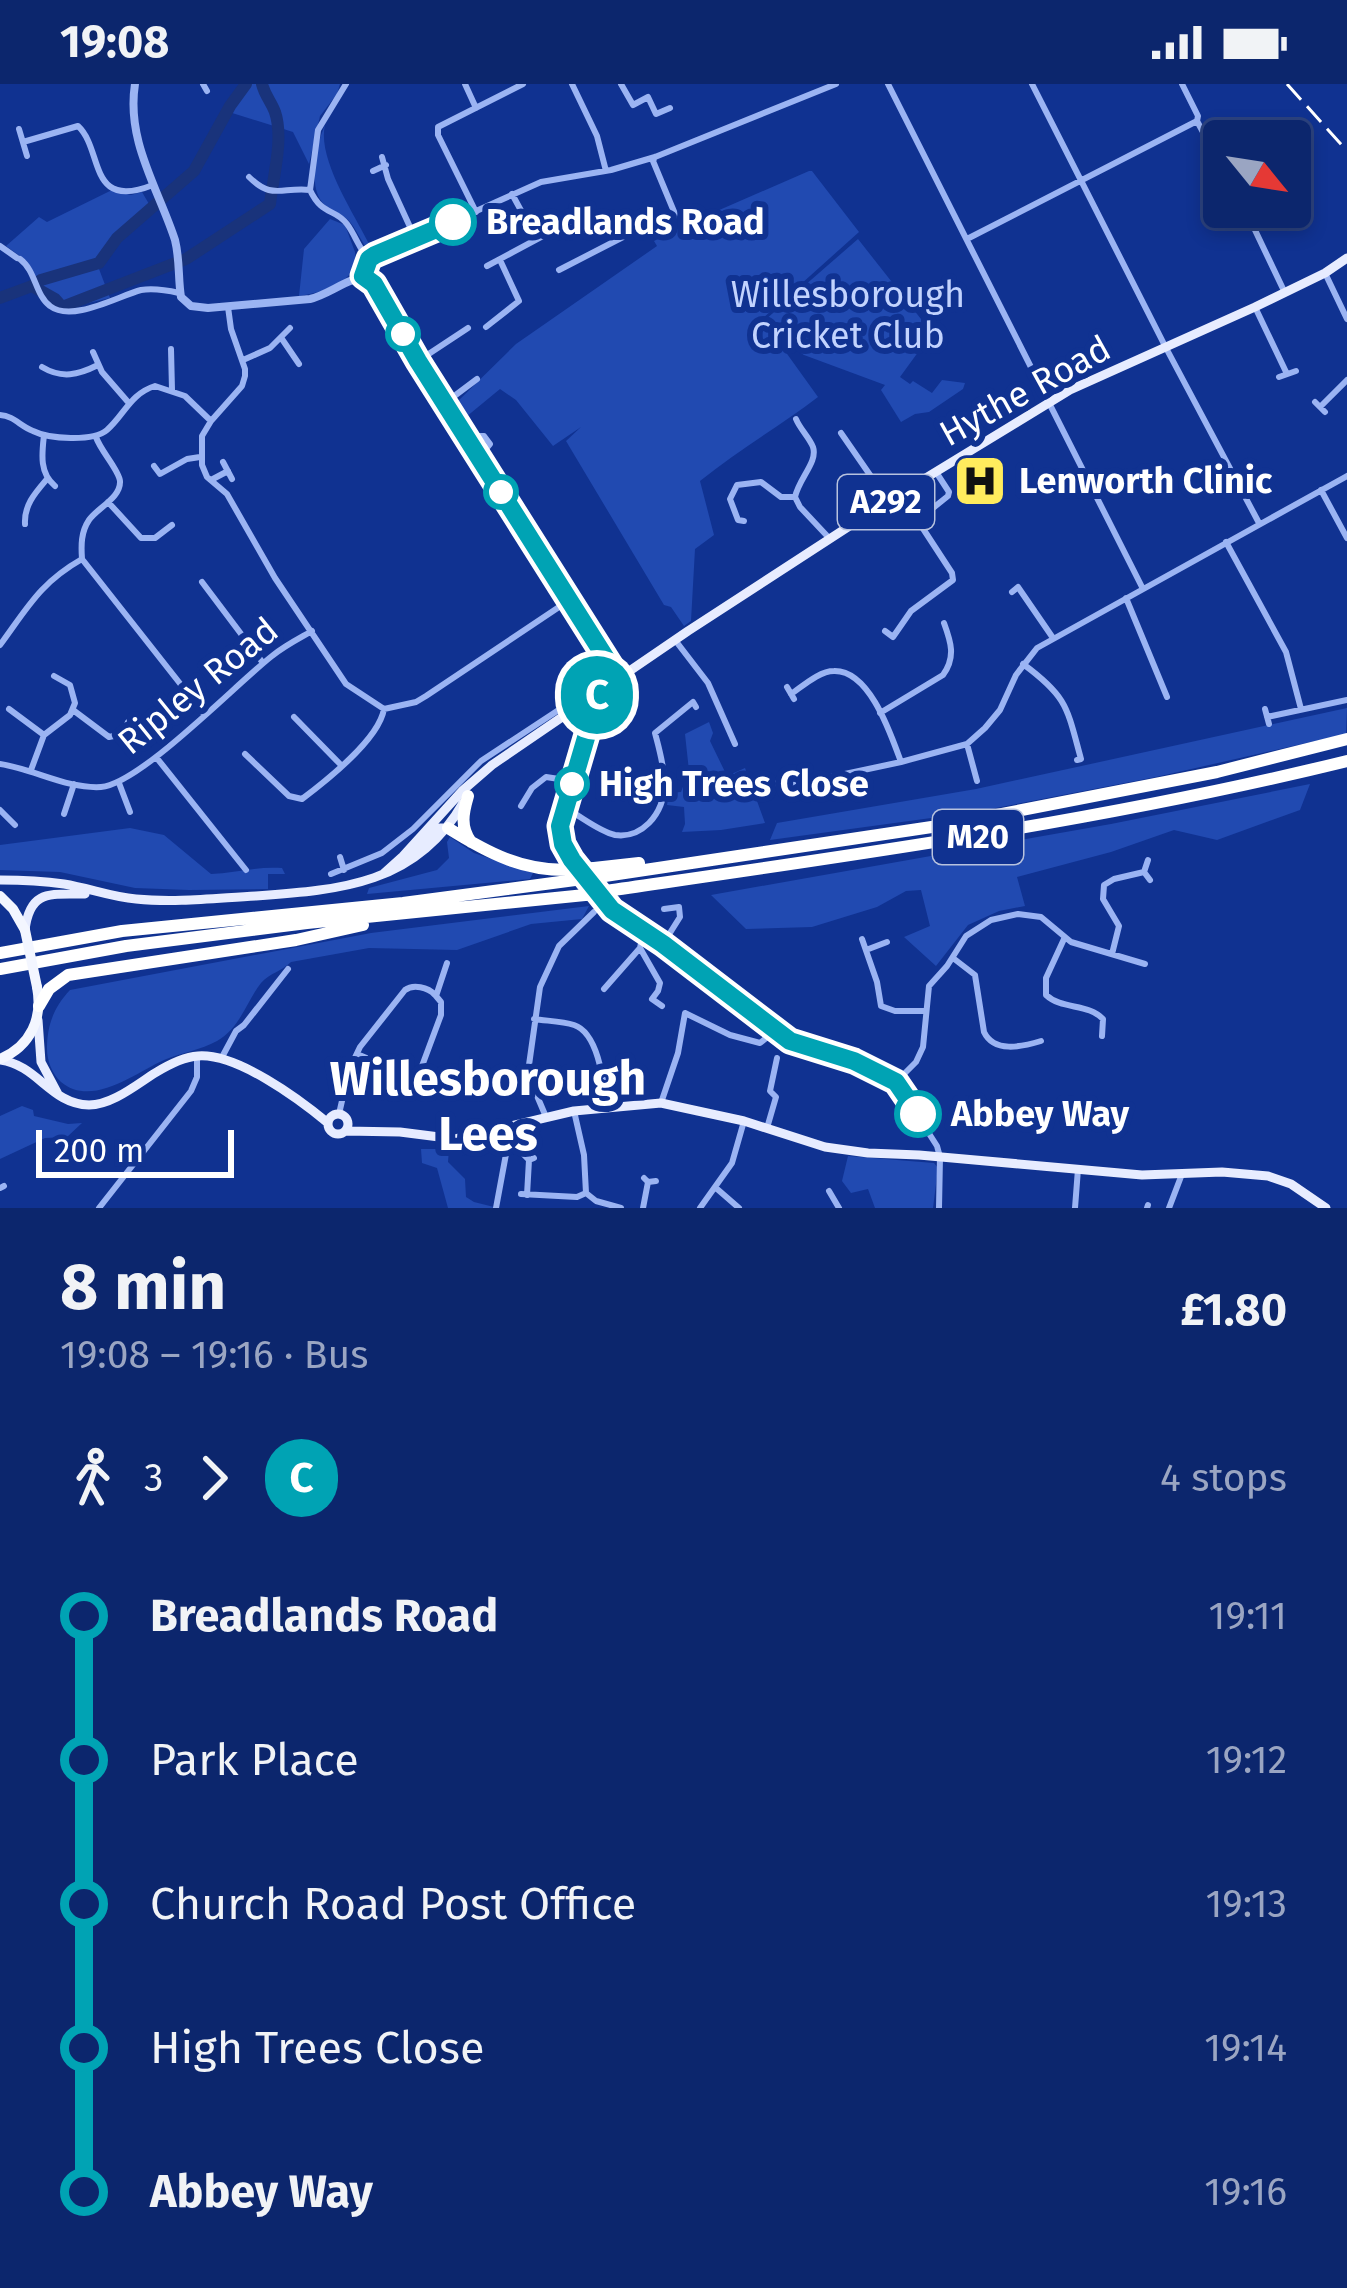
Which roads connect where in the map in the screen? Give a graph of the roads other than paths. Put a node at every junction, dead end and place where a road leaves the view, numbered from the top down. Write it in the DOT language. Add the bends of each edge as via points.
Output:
graph roads {
  1 [pos="136,84"];
  2 [pos="346,84"];
  3 [pos="465,84"];
  4 [pos="523,84"];
  5 [pos="572,84"];
  6 [pos="621,84"];
  7 [pos="836,84"];
  8 [pos="888,84"];
  9 [pos="1032,84"];
  10 [pos="1182,84"];
  11 [pos="476,108"];
  12 [pos="670,108"];
  13 [pos="1196,122"];
  14 [pos="19,129"];
  15 [pos="1203,134"];
  16 [pos="23,142"];
  17 [pos="27,156"];
  18 [pos="655,157"];
  19 [pos="373,171"];
  20 [pos="606,171"];
  21 [pos="249,177"];
  22 [pos="1082,181"];
  23 [pos="154,185"];
  24 [pos="310,190"];
  25 [pos="512,194"];
  26 [pos="476,212"];
  27 [pos="584,214"];
  28 [pos="1254,228"];
  29 [pos="537,238"];
  30 [pos="967,239"];
  31 [pos="416,240"];
  32 [pos="0,246"];
  33 [pos="1347,258"];
  34 [pos="369,259"];
  35 [pos="500,260"];
  36 [pos="569,263"];
  37 [pos="488,266"];
  38 [pos="559,270"];
  39 [pos="574,272"];
  40 [pos="1325,273"];
  41 [pos="363,276"];
  42 [pos="179,293"];
  43 [pos="1285,293"];
  44 [pos="228,307"];
  45 [pos="1256,307"];
  46 [pos="1347,319"];
  47 [pos="486,327"];
  48 [pos="290,328"];
  49 [pos="468,328"];
  50 [pos="281,339"];
  51 [pos="1165,346"];
  52 [pos="171,349"];
  53 [pos="93,352"];
  54 [pos="243,360"];
  55 [pos="418,361"];
  56 [pos="299,364"];
  57 [pos="98,365"];
  58 [pos="42,368"];
  59 [pos="52,373"];
  60 [pos="1287,374"];
  61 [pos="477,379"];
  62 [pos="1347,380"];
  63 [pos="49,383"];
  64 [pos="172,390"];
  65 [pos="128,402"];
  66 [pos="445,403"];
  67 [pos="1047,403"];
  68 [pos="1320,407"];
  69 [pos="0,415"];
  70 [pos="796,418"];
  71 [pos="211,421"];
  72 [pos="841,433"];
  73 [pos="44,434"];
  74 [pos="468,436"];
  75 [pos="95,437"];
  76 [pos="480,456"];
  77 [pos="200,457"];
  78 [pos="223,462"];
  79 [pos="154,466"];
  80 [pos="936,472"];
  81 [pos="1347,476"];
  82 [pos="46,479"];
  83 [pos="211,480"];
  84 [pos="55,486"];
  85 [pos="1321,490"];
  86 [pos="795,497"];
  87 [pos="888,501"];
  88 [pos="108,502"];
  89 [pos="162,520"];
  90 [pos="738,522"];
  91 [pos="1259,523"];
  92 [pos="25,524"];
  93 [pos="1347,538"];
  94 [pos="830,539"];
  95 [pos="1226,542"];
  96 [pos="82,559"];
  97 [pos="52,578"];
  98 [pos="202,582"];
  99 [pos="58,586"];
  100 [pos="1143,589"];
  101 [pos="1012,592"];
  102 [pos="1126,598"];
  103 [pos="568,601"];
  104 [pos="944,623"];
  105 [pos="311,631"];
  106 [pos="885,631"];
  107 [pos="1053,638"];
  108 [pos="675,640"];
  109 [pos="0,645"];
  110 [pos="263,663"];
  111 [pos="1023,664"];
  112 [pos="70,671"];
  113 [pos="54,676"];
  114 [pos="602,676"];
  115 [pos="619,679"];
  116 [pos="65,680"];
  117 [pos="791,693"];
  118 [pos="1167,697"];
  119 [pos="591,699"];
  120 [pos="1347,700"];
  121 [pos="22,704"];
  122 [pos="696,707"];
  123 [pos="384,709"];
  124 [pos="1301,709"];
  125 [pos="73,710"];
  126 [pos="880,712"];
  127 [pos="562,713"];
  128 [pos="204,715"];
  129 [pos="1267,716"];
  130 [pos="294,717"];
  131 [pos="128,722"];
  132 [pos="123,734"];
  133 [pos="44,736"];
  134 [pos="1347,739"];
  135 [pos="130,741"];
  136 [pos="735,744"];
  137 [pos="967,744"];
  138 [pos="245,754"];
  139 [pos="156,757"];
  140 [pos="1077,760"];
  141 [pos="1347,761"];
  142 [pos="901,762"];
  143 [pos="0,764"];
  144 [pos="341,765"];
  145 [pos="31,770"];
  146 [pos="474,774"];
  147 [pos="977,781"];
  148 [pos="778,782"];
  149 [pos="119,783"];
  150 [pos="74,784"];
  151 [pos="572,785"];
  152 [pos="467,796"];
  153 [pos="126,802"];
  154 [pos="116,806"];
  155 [pos="521,806"];
  156 [pos="660,806"];
  157 [pos="565,808"];
  158 [pos="17,809"];
  159 [pos="0,810"];
  160 [pos="670,810"];
  161 [pos="130,812"];
  162 [pos="64,814"];
  163 [pos="448,828"];
  164 [pos="472,843"];
  165 [pos="404,856"];
  166 [pos="340,857"];
  167 [pos="1148,860"];
  168 [pos="246,870"];
  169 [pos="344,870"];
  170 [pos="332,874"];
  171 [pos="383,874"];
  172 [pos="573,875"];
  173 [pos="0,880"];
  174 [pos="97,893"];
  175 [pos="0,896"];
  176 [pos="605,897"];
  177 [pos="664,909"];
  178 [pos="594,912"];
  179 [pos="417,913"];
  180 [pos="26,930"];
  181 [pos="643,933"];
  182 [pos="862,939"];
  183 [pos="1064,939"];
  184 [pos="887,942"];
  185 [pos="663,944"];
  186 [pos="640,948"];
  187 [pos="866,950"];
  188 [pos="0,953"];
  189 [pos="1112,954"];
  190 [pos="953,958"];
  191 [pos="1131,959"];
  192 [pos="447,963"];
  193 [pos="1145,964"];
  194 [pos="0,969"];
  195 [pos="288,969"];
  196 [pos="1128,969"];
  197 [pos="926,974"];
  198 [pos="934,980"];
  199 [pos="604,989"];
  200 [pos="1046,995"];
  201 [pos="436,996"];
  202 [pos="1036,999"];
  203 [pos="662,1006"];
  204 [pos="39,1010"];
  205 [pos="926,1011"];
  206 [pos="533,1019"];
  207 [pos="776,1031"];
  208 [pos="1102,1036"];
  209 [pos="1041,1042"];
  210 [pos="357,1054"];
  211 [pos="197,1056"];
  212 [pos="777,1058"];
  213 [pos="221,1059"];
  214 [pos="0,1060"];
  215 [pos="894,1080"];
  216 [pos="58,1094"];
  217 [pos="662,1103"];
  218 [pos="607,1107"];
  219 [pos="574,1111"];
  220 [pos="546,1117"];
  221 [pos="336,1118"];
  222 [pos="744,1121"];
  223 [pos="511,1127"];
  224 [pos="766,1128"];
  225 [pos="346,1132"];
  226 [pos="379,1134"];
  227 [pos="529,1157"];
  228 [pos="940,1157"];
  229 [pos="1078,1169"];
  230 [pos="1182,1174"];
  231 [pos="649,1180"];
  232 [pos="716,1188"];
  233 [pos="829,1191"];
  234 [pos="586,1193"];
  235 [pos="737,1207"];
  236 [pos="99,1208"];
  237 [pos="496,1208"];
  238 [pos="620,1208"];
  239 [pos="643,1208"];
  240 [pos="700,1208"];
  241 [pos="839,1208"];
  242 [pos="939,1208"];
  243 [pos="1075,1208"];
  244 [pos="1169,1208"];
  245 [pos="1327,1208"];
  1 -- 23 [label="street" via="135,133"];
  2 -- 24 [label="street" via="318,130"];
  3 -- 11 [label="street"];
  4 -- 11 [label="street"];
  5 -- 20 [label="street"];
  6 -- 12 [label="street" via="633,105 648,97 656,114"];
  7 -- 18 [label="street"];
  8 -- 30 [label="street"];
  9 -- 22 [label="street"];
  10 -- 13 [label="street"];
  11 -- 26 [label="street" via="437,131"];
  13 -- 15 [label="street"];
  13 -- 22 [label="street"];
  14 -- 16 [label="street"];
  16 -- 17 [label="street"];
  16 -- 23 [label="street" via="77,126 112,186 131,192"];
  18 -- 20 [label="street"];
  18 -- 36 [label="street" via="671,222"];
  19 -- 31 [label="street" via="384,161"];
  20 -- 25 [label="street"];
  21 -- 24 [label="street" via="261,189"];
  22 -- 30 [label="street"];
  22 -- 51 [label="street"];
  23 -- 42 [label="street" via="178,254"];
  24 -- 34 [label="street" via="347,224"];
  25 -- 26 [label="street"];
  25 -- 29 [label="street"];
  26 -- 31 [label="street"];
  27 -- 29 [label="street"];
  28 -- 43 [label="street"];
  29 -- 35 [label="street"];
  30 -- 67 [label="street"];
  31 -- 34 [label="street"];
  32 -- 42 [label="street" via="27,265 56,309 144,290"];
  33 -- 40 [label="main road, Hythe Road / A292"];
  34 -- 41 [label="street"];
  35 -- 37 [label="street"];
  35 -- 47 [label="street" via="519,301"];
  36 -- 38 [label="street"];
  36 -- 39 [label="street"];
  40 -- 43 [label="main road, Hythe Road / A292"];
  40 -- 46 [label="street"];
  41 -- 44 [label="street" via="325,296"];
  41 -- 55 [label="street"];
  42 -- 44 [label="street" via="190,306"];
  43 -- 45 [label="main road, Hythe Road / A292"];
  44 -- 54 [label="street"];
  45 -- 51 [label="main road, Hythe Road / A292"];
  45 -- 60 [label="street"];
  48 -- 50 [label="street"];
  49 -- 55 [label="street"];
  50 -- 54 [label="street"];
  50 -- 56 [label="street"];
  51 -- 67 [label="main road, Hythe Road / A292"];
  51 -- 91 [label="street"];
  52 -- 64 [label="street"];
  53 -- 57 [label="street"];
  54 -- 71 [label="street" via="242,386"];
  55 -- 66 [label="street"];
  57 -- 59 [label="street" via="72,376"];
  57 -- 65 [label="street"];
  58 -- 59 [label="street"];
  59 -- 63 [label="street"];
  61 -- 66 [label="street"];
  62 -- 68 [label="street"];
  64 -- 65 [label="street" via="155,386"];
  64 -- 71 [label="street"];
  65 -- 75 [label="street"];
  66 -- 74 [label="street"];
  67 -- 80 [label="main road, Hythe Road / A292"];
  67 -- 100 [label="street"];
  69 -- 73 [label="street"];
  70 -- 86 [label="street" via="814,455"];
  71 -- 77 [label="street"];
  72 -- 87 [label="street"];
  73 -- 75 [label="street"];
  73 -- 82 [label="street"];
  74 -- 76 [label="street"];
  74 -- 76 [label="street" via="489,440"];
  75 -- 88 [label="street" via="120,477"];
  76 -- 103 [label="street"];
  77 -- 79 [label="street" via="160,475"];
  77 -- 83 [label="street"];
  78 -- 83 [label="street" via="230,474"];
  80 -- 87 [label="main road, Hythe Road / A292"];
  80 -- 106 [label="street" via="949,496 920,524 953,580 910,611 893,637"];
  81 -- 85 [label="street"];
  82 -- 84 [label="street"];
  82 -- 92 [label="street" via="20,514"];
  83 -- 105 [label="street"];
  85 -- 91 [label="street"];
  85 -- 93 [label="street"];
  86 -- 90 [label="street" via="761,482 737,485 730,499"];
  86 -- 94 [label="street"];
  87 -- 94 [label="main road, Hythe Road / A292"];
  88 -- 89 [label="street" via="141,538 170,526"];
  88 -- 96 [label="street" via="85,527"];
  91 -- 95 [label="street"];
  94 -- 108 [label="main road, Hythe Road / A292"];
  95 -- 100 [label="street"];
  95 -- 124 [label="street" via="1286,652"];
  96 -- 97 [label="street"];
  96 -- 128 [label="street"];
  97 -- 99 [label="street"];
  97 -- 109 [label="street"];
  98 -- 110 [label="street"];
  100 -- 102 [label="street"];
  101 -- 107 [label="street" via="1025,594"];
  102 -- 107 [label="street"];
  102 -- 118 [label="street"];
  103 -- 115 [label="street"];
  103 -- 123 [label="street" via="416,702"];
  104 -- 126 [label="street" via="949,667"];
  105 -- 110 [label="street, Ripley Road"];
  105 -- 123 [label="street" via="346,684"];
  107 -- 111 [label="street"];
  108 -- 115 [label="main road, Hythe Road / A292"];
  108 -- 136 [label="street" via="708,682"];
  110 -- 128 [label="street, Ripley Road"];
  111 -- 137 [label="street" via="1000,710"];
  111 -- 140 [label="street" via="1061,696"];
  112 -- 116 [label="street"];
  113 -- 116 [label="street"];
  114 -- 127 [label="street, Hythe Road"];
  115 -- 119 [label="main road, Hythe Road / A292"];
  116 -- 125 [label="street"];
  117 -- 126 [label="street" via="842,671"];
  119 -- 127 [label="main road, Hythe Road / A292"];
  119 -- 151 [label="street"];
  120 -- 124 [label="street"];
  121 -- 133 [label="street" via="12,711"];
  122 -- 156 [label="street" via="655,733 665,775"];
  123 -- 144 [label="street" via="372,736"];
  124 -- 129 [label="street"];
  125 -- 132 [label="street" via="105,736"];
  125 -- 133 [label="street"];
  126 -- 142 [label="street"];
  127 -- 146 [label="main road, Hythe Road / A292"];
  128 -- 139 [label="street, Ripley Road"];
  130 -- 144 [label="street"];
  131 -- 132 [label="street"];
  132 -- 135 [label="street"];
  133 -- 145 [label="street"];
  134 -- 172 [label="highway, M20, bridge" via="945,825"];
  137 -- 142 [label="street"];
  137 -- 147 [label="street"];
  138 -- 144 [label="street" via="250,767 297,800"];
  139 -- 149 [label="street, Ripley Road"];
  139 -- 168 [label="street"];
  141 -- 176 [label="highway, M20" via="963,840"];
  142 -- 148 [label="street" via="779,788"];
  143 -- 145 [label="street, Ripley Road"];
  145 -- 150 [label="street, Ripley Road"];
  146 -- 152 [label="main road, Hythe Road / A292"];
  146 -- 165 [label="main road, Hythe Road / A292"];
  146 -- 169 [label="street, Hythe Road" via="382,853"];
  149 -- 150 [label="street, Ripley Road"];
  149 -- 153 [label="street, Ripley Road"];
  150 -- 162 [label="street"];
  151 -- 155 [label="street" via="546,776"];
  151 -- 157 [label="street"];
  152 -- 163 [label="main road, Hythe Road / A292"];
  152 -- 164 [label="highway" via="464,826"];
  153 -- 154 [label="street, Ripley Road"];
  153 -- 161 [label="street, Ripley Road"];
  156 -- 157 [label="street" via="642,830 624,835"];
  156 -- 160 [label="street"];
  157 -- 176 [label="street" via="563,844"];
  158 -- 159 [label="street" via="12,822"];
  163 -- 164 [label="highway, M20"];
  163 -- 165 [label="main road"];
  163 -- 171 [label="main road, Hythe Road / A292" via="414,860"];
  164 -- 172 [label="highway, M20" via="516,865"];
  165 -- 171 [label="main road, Hythe Road / A292"];
  166 -- 169 [label="street"];
  167 -- 189 [label="street" via="1147,876 1104,886 1119,926"];
  169 -- 170 [label="street, Hythe Road"];
  171 -- 174 [label="main road, Hythe Road / A292" via="335,889 237,897 164,901"];
  172 -- 188 [label="highway, M20"];
  173 -- 174 [label="main road, Hythe Road / A292"];
  174 -- 180 [label="main road, Hythe Road / A292" via="41,897"];
  175 -- 180 [label="highway"];
  176 -- 179 [label="highway, M20, bridge"];
  176 -- 181 [label="street"];
  177 -- 185 [label="street" via="679,907 680,917"];
  178 -- 206 [label="street" via="550,962"];
  179 -- 194 [label="highway, M20"];
  179 -- 204 [label="highway, M20" via="68,975"];
  180 -- 204 [label="highway, bridge"];
  181 -- 185 [label="street"];
  181 -- 186 [label="street"];
  182 -- 187 [label="street"];
  183 -- 189 [label="street"];
  183 -- 190 [label="street" via="1048,921 1018,914 973,930"];
  183 -- 200 [label="street"];
  184 -- 187 [label="street"];
  185 -- 207 [label="street"];
  186 -- 199 [label="street"];
  186 -- 203 [label="street" via="659,982 652,999"];
  187 -- 205 [label="street" via="881,1006"];
  189 -- 191 [label="street"];
  190 -- 198 [label="street"];
  190 -- 209 [label="street" via="975,975 985,1037 1027,1050"];
  191 -- 193 [label="street"];
  191 -- 196 [label="street"];
  192 -- 201 [label="street"];
  195 -- 213 [label="street"];
  197 -- 198 [label="street"];
  198 -- 205 [label="street"];
  200 -- 202 [label="street"];
  200 -- 208 [label="street" via="1108,1018"];
  201 -- 210 [label="street" via="410,987"];
  201 -- 210 [label="street" via="442,1008 418,1076"];
  204 -- 214 [label="highway" via="27,1039"];
  204 -- 216 [label="main road" via="41,1062"];
  205 -- 215 [label="street" via="922,1050"];
  206 -- 218 [label="street" via="585,1031"];
  206 -- 220 [label="street" via="529,1065"];
  207 -- 215 [label="street"];
  207 -- 217 [label="street" via="760,1043 686,1013"];
  210 -- 221 [label="street"];
  211 -- 213 [label="main road"];
  211 -- 216 [label="main road" via="100,1103"];
  211 -- 236 [label="street" via="190,1091"];
  212 -- 224 [label="street"];
  213 -- 221 [label="main road"];
  214 -- 216 [label="main road" via="26,1068"];
  215 -- 228 [label="street"];
  217 -- 218 [label="main road"];
  217 -- 222 [label="main road"];
  218 -- 219 [label="main road"];
  219 -- 220 [label="main road"];
  219 -- 234 [label="street"];
  220 -- 223 [label="main road"];
  221 -- 225 [label="main road" via="349,1123"];
  221 -- 225 [label="main road" via="334,1134"];
  221 -- 226 [label="main road"];
  222 -- 224 [label="main road"];
  222 -- 232 [label="street"];
  223 -- 226 [label="main road" via="455,1139"];
  223 -- 237 [label="street"];
  224 -- 228 [label="main road" via="825,1147"];
  225 -- 226 [label="main road"];
  227 -- 234 [label="street" via="524,1194"];
  228 -- 229 [label="main road"];
  228 -- 242 [label="street"];
  229 -- 230 [label="main road"];
  229 -- 243 [label="street"];
  230 -- 244 [label="street"];
  230 -- 245 [label="main road" via="1268,1176"];
  231 -- 239 [label="street"];
  232 -- 235 [label="street"];
  232 -- 240 [label="street"];
  233 -- 241 [label="street"];
  234 -- 238 [label="street"];
}
